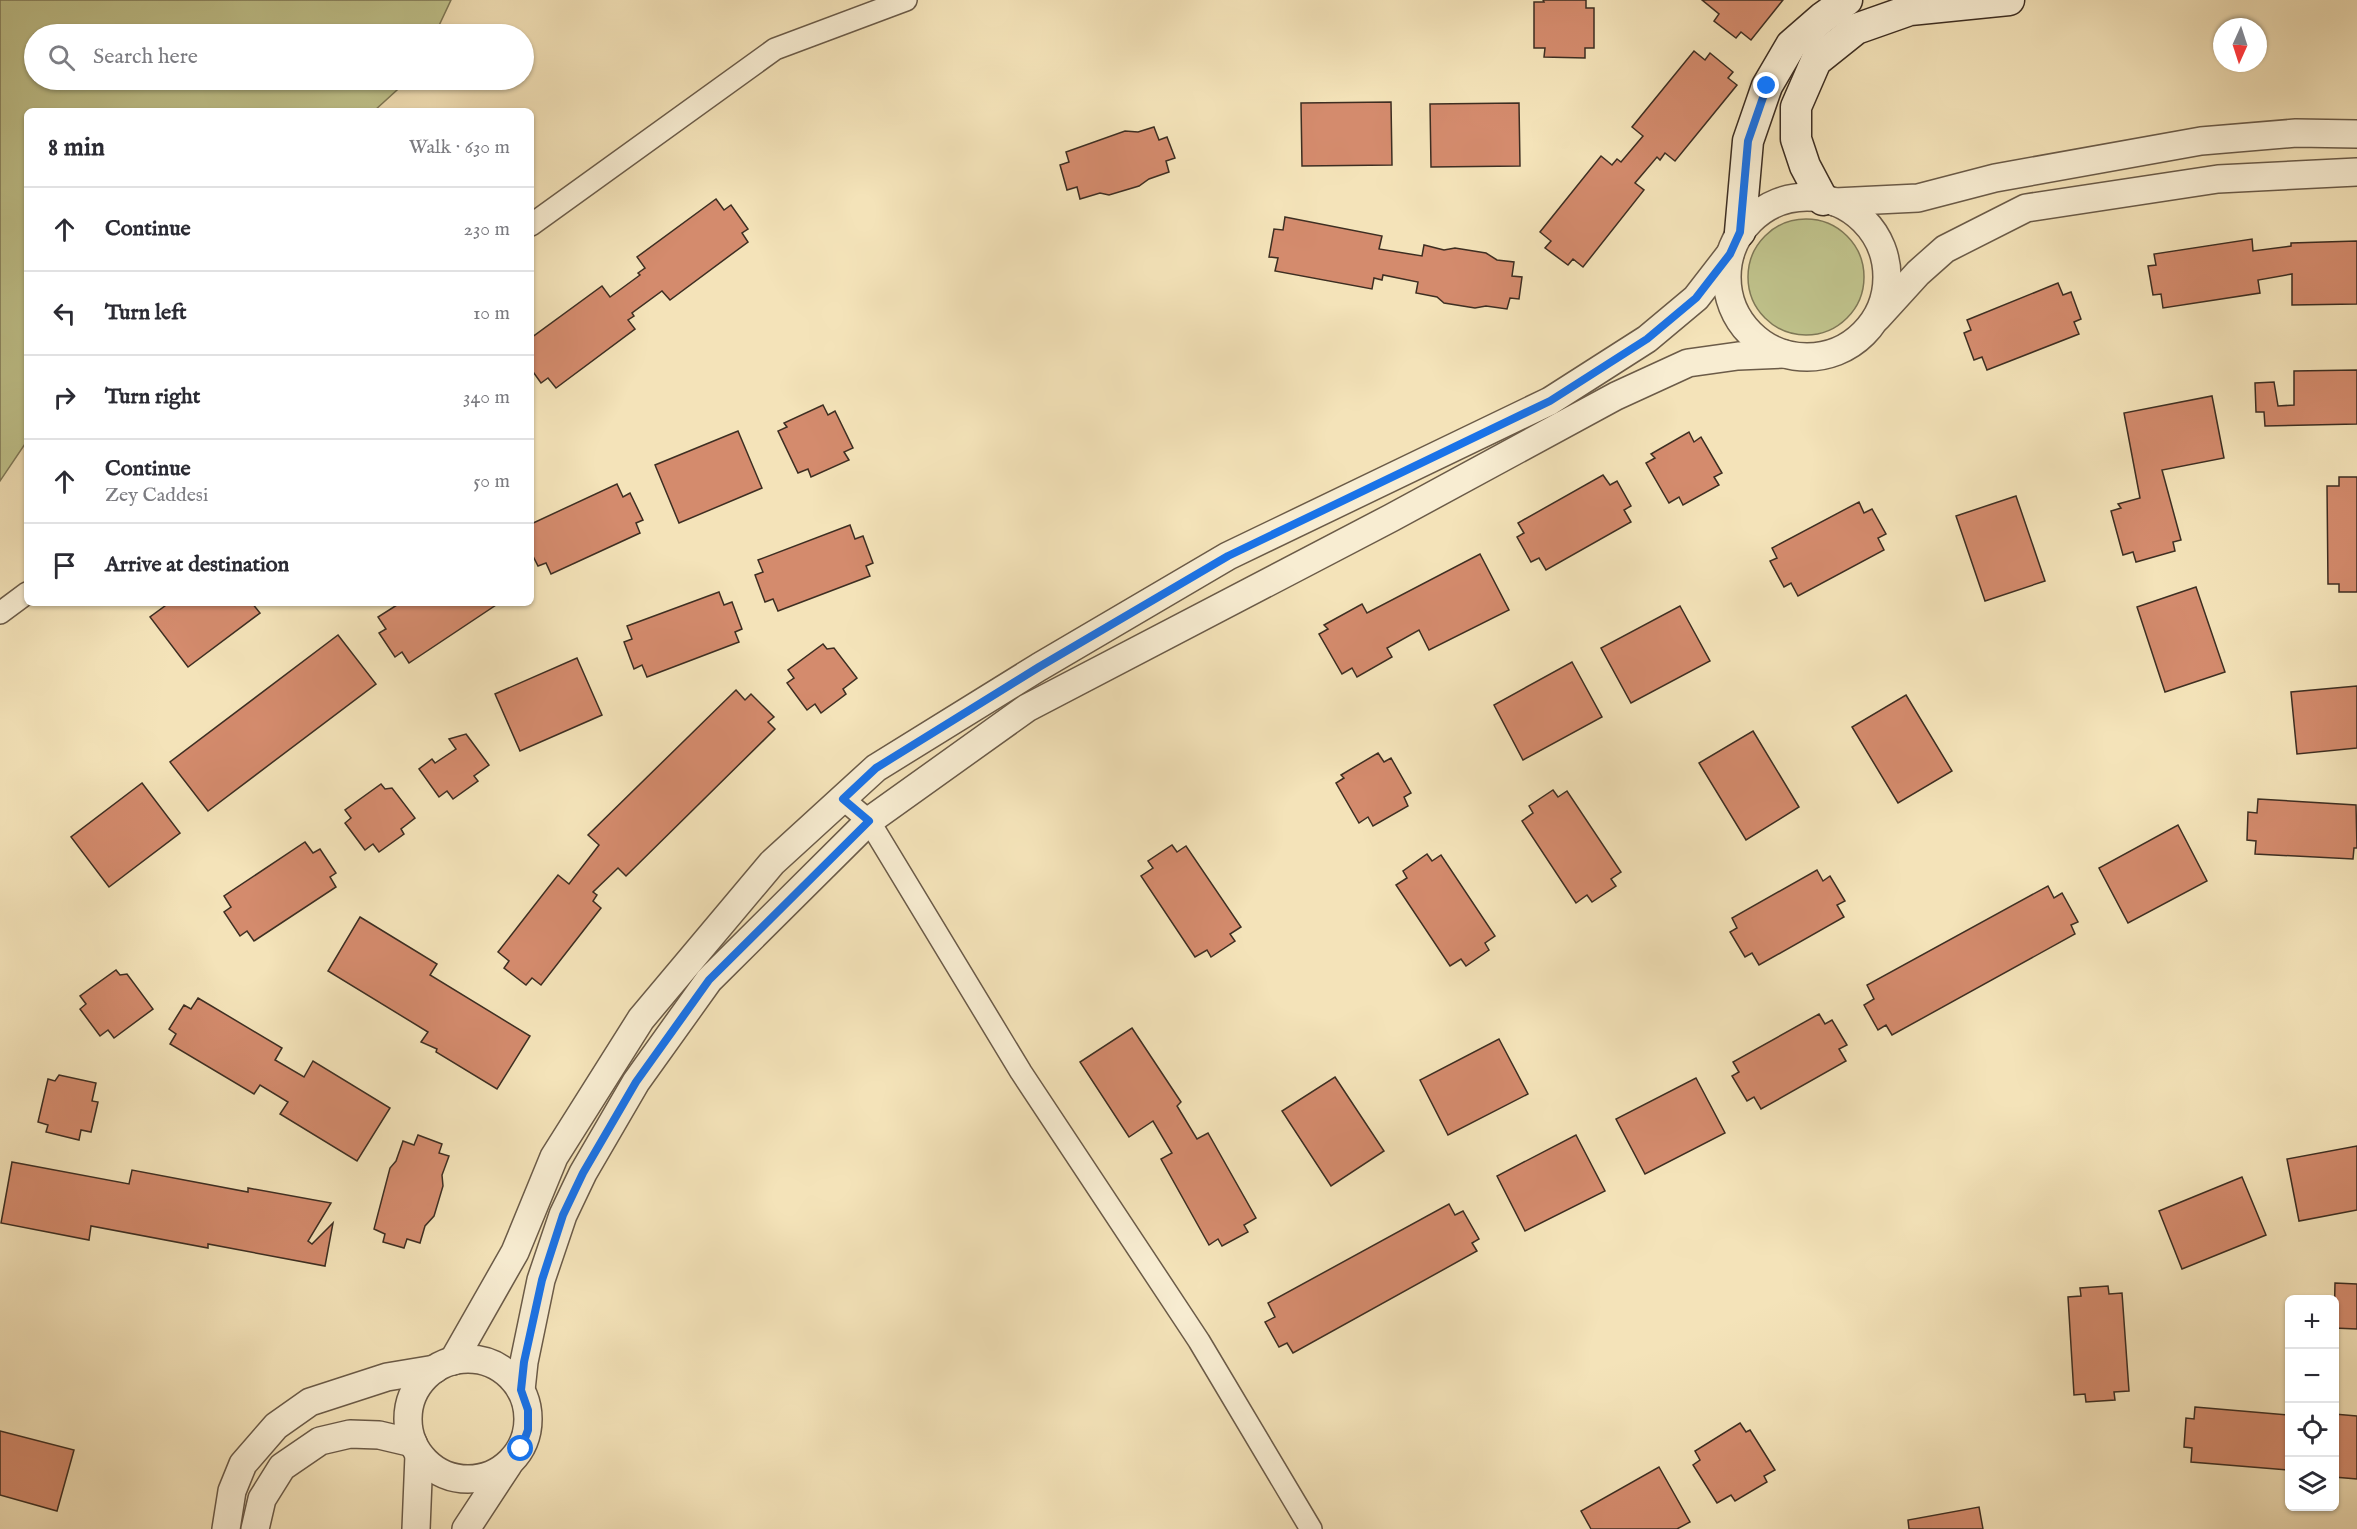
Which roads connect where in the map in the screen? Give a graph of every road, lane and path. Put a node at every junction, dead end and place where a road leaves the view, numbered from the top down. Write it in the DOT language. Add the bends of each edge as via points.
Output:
graph roads {
  1 [pos="906,0"];
  2 [pos="1847,0"];
  3 [pos="2009,0"];
  4 [pos="2357,134"];
  5 [pos="2357,172"];
  6 [pos="1829,201"];
  7 [pos="534,223"];
  8 [pos="1735,243"];
  9 [pos="1877,318"];
  10 [pos="1784,354"];
  11 [pos="24,595"];
  12 [pos="0,613"];
  13 [pos="843,799"];
  14 [pos="869,821"];
  15 [pos="444,1365"];
  16 [pos="521,1390"];
  17 [pos="416,1449"];
  18 [pos="508,1465"];
  19 [pos="226,1529"];
  20 [pos="255,1529"];
  21 [pos="416,1529"];
  22 [pos="466,1529"];
  23 [pos="1311,1529"];
  1 -- 7 [label="street" via="775,49"];
  2 -- 8 [label="main road" via="1791,45 1767,86 1748,141"];
  3 -- 6 [label="main road" via="1910,10 1856,29 1816,61 1796,107 1796,139 1805,166"];
  4 -- 6 [label="street" via="2296,133 2201,141 1995,178 1918,198"];
  5 -- 9 [label="street" via="2218,179 2026,208 1944,249"];
  6 -- 8 [label="street" via="1807,196 1780,201 1758,213"];
  6 -- 9 [label="street" via="1859,216 1877,237 1887,264 1886,292"];
  8 -- 10 [label="street" via="1726,279 1731,304 1743,326 1761,344"];
  8 -- 13 [label="street" via="1696,298 1647,339 1550,401 1228,556 876,768"];
  9 -- 10 [label="street" via="1859,339 1834,353 1809,358"];
  10 -- 14 [label="street" via="1688,363 1616,396 1027,708"];
  11 -- 12 [label="street"];
  13 -- 14 [label="street"];
  13 -- 15 [label="street" via="772,863 641,1019 554,1157 515,1252"];
  14 -- 16 [label="street" via="709,980 636,1082 563,1215 542,1280"];
  14 -- 23 [label="street" via="1021,1072 1199,1341"];
  15 -- 16 [label="street" via="472,1359 491,1363 509,1374"];
  15 -- 17 [label="street" via="420,1382 411,1399 407,1418"];
  15 -- 19 [label="street" via="387,1377 310,1402 276,1426 243,1464 231,1491"];
  16 -- 18 [label="street" via="528,1410 528,1430 521,1449"];
  17 -- 18 [label="street" via="433,1468 450,1477 471,1479 491,1475"];
  17 -- 20 [label="street" via="379,1435 350,1434 320,1441 282,1467 262,1499"];
  17 -- 21 [label="street"];
  18 -- 22 [label="street"];
}
